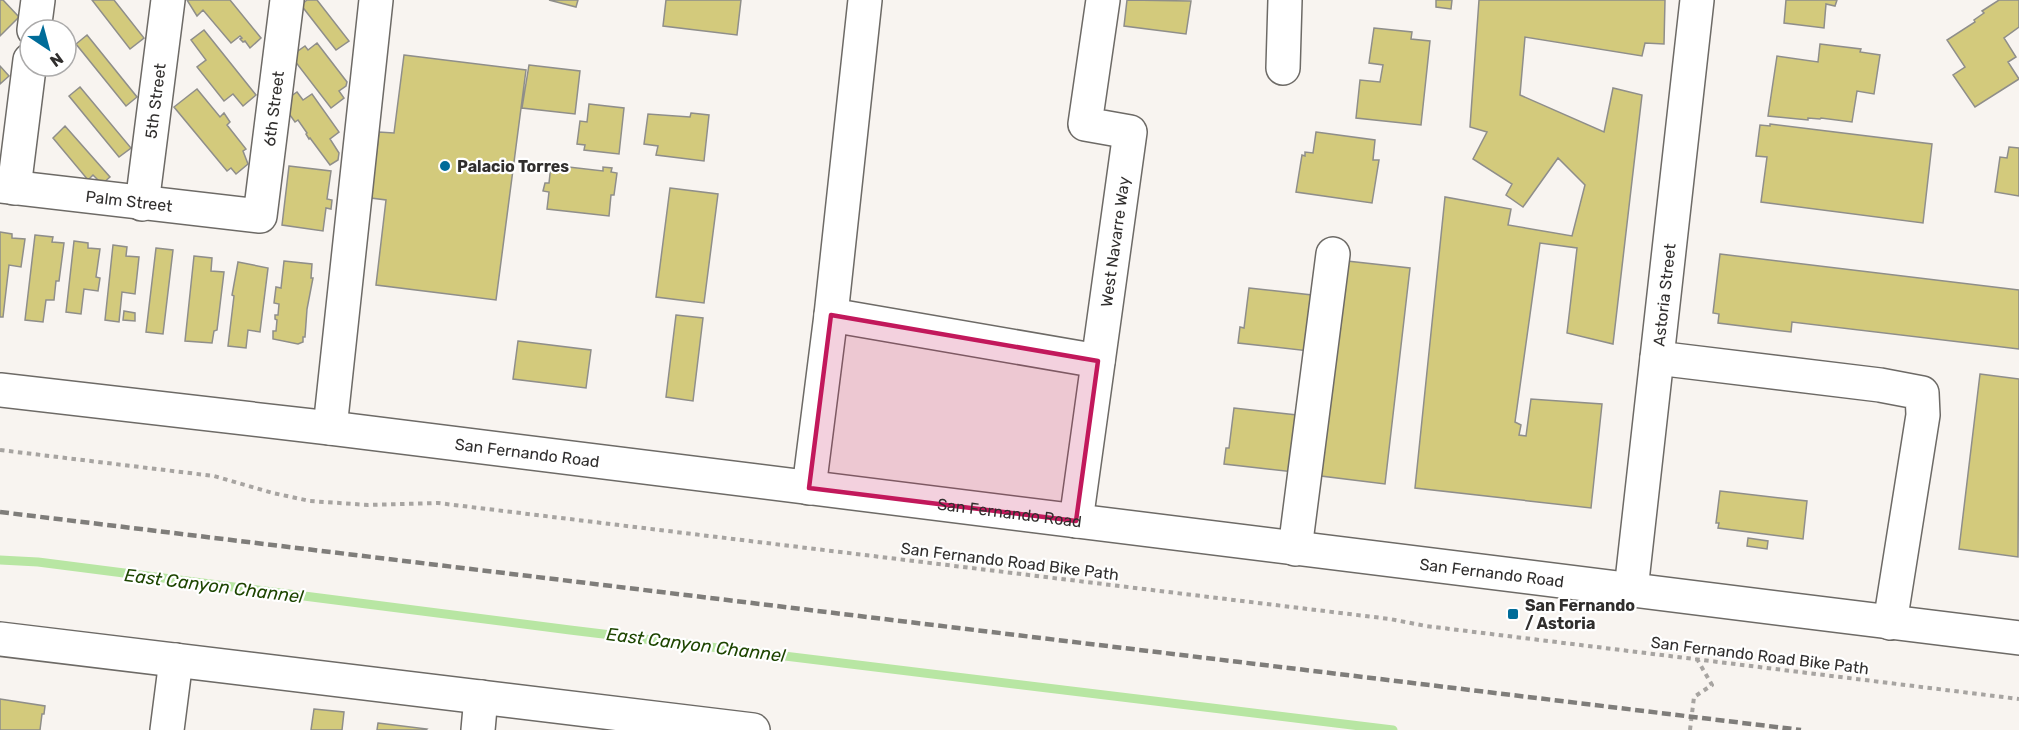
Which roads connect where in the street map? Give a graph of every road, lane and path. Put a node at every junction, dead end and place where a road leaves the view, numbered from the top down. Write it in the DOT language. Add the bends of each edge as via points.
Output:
graph roads {
  1 [pos="38,0"];
  2 [pos="168,0"];
  3 [pos="287,0"];
  4 [pos="376,0"];
  5 [pos="865,0"];
  6 [pos="1103,0"];
  7 [pos="1286,0"];
  8 [pos="1697,0"];
  9 [pos="36,18"];
  10 [pos="1283,68"];
  11 [pos="27,78"];
  12 [pos="7,187"];
  13 [pos="142,204"];
  14 [pos="260,216"];
  15 [pos="1333,254"];
  16 [pos="831,315"];
  17 [pos="1657,358"];
  18 [pos="1098,361"];
  19 [pos="0,390"];
  20 [pos="330,428"];
  21 [pos="0,450"];
  22 [pos="809,488"];
  23 [pos="1076,521"];
  24 [pos="1295,549"];
  25 [pos="1631,590"];
  26 [pos="1890,623"];
  27 [pos="0,639"];
  28 [pos="2019,639"];
  29 [pos="1698,645"];
  30 [pos="1697,659"];
  31 [pos="176,660"];
  32 [pos="481,697"];
  33 [pos="2019,699"];
  34 [pos="604,721"];
  35 [pos="167,730"];
  36 [pos="478,730"];
  37 [pos="753,730"];
  38 [pos="1690,730"];
  1 -- 9 [label="street"];
  2 -- 13 [label="street, 5th Street"];
  3 -- 14 [label="street, 6th Street"];
  4 -- 20 [label="street"];
  5 -- 16 [label="street"];
  6 -- 18 [label="street, West Navarre Way" via="1085,124 1130,132"];
  7 -- 10 [label="street"];
  8 -- 17 [label="street, Astoria Street"];
  11 -- 12 [label="street"];
  12 -- 13 [label="street, Palm Street"];
  13 -- 14 [label="street, Palm Street"];
  15 -- 24 [label="street"];
  16 -- 18 [label="street"];
  16 -- 22 [label="street"];
  17 -- 25 [label="street, Astoria Street"];
  17 -- 26 [label="street" via="1922,393 1923,416"];
  18 -- 23 [label="street, West Navarre Way"];
  19 -- 20 [label="street, San Fernando Road"];
  20 -- 22 [label="street, San Fernando Road"];
  21 -- 30 [label="path, San Fernando Road Bike Path" via="214,476 310,501 450,505"];
  22 -- 23 [label="street, San Fernando Road"];
  23 -- 24 [label="street, San Fernando Road"];
  24 -- 25 [label="street, San Fernando Road"];
  25 -- 26 [label="street, San Fernando Road"];
  26 -- 28 [label="street, San Fernando Road"];
  27 -- 31 [label="street"];
  29 -- 30 [label="path"];
  30 -- 33 [label="path, San Fernando Road Bike Path"];
  30 -- 38 [label="path" via="1712,685 1694,697"];
  31 -- 32 [label="street"];
  31 -- 35 [label="street"];
  32 -- 34 [label="street"];
  32 -- 36 [label="street"];
  34 -- 37 [label="street"];
}
